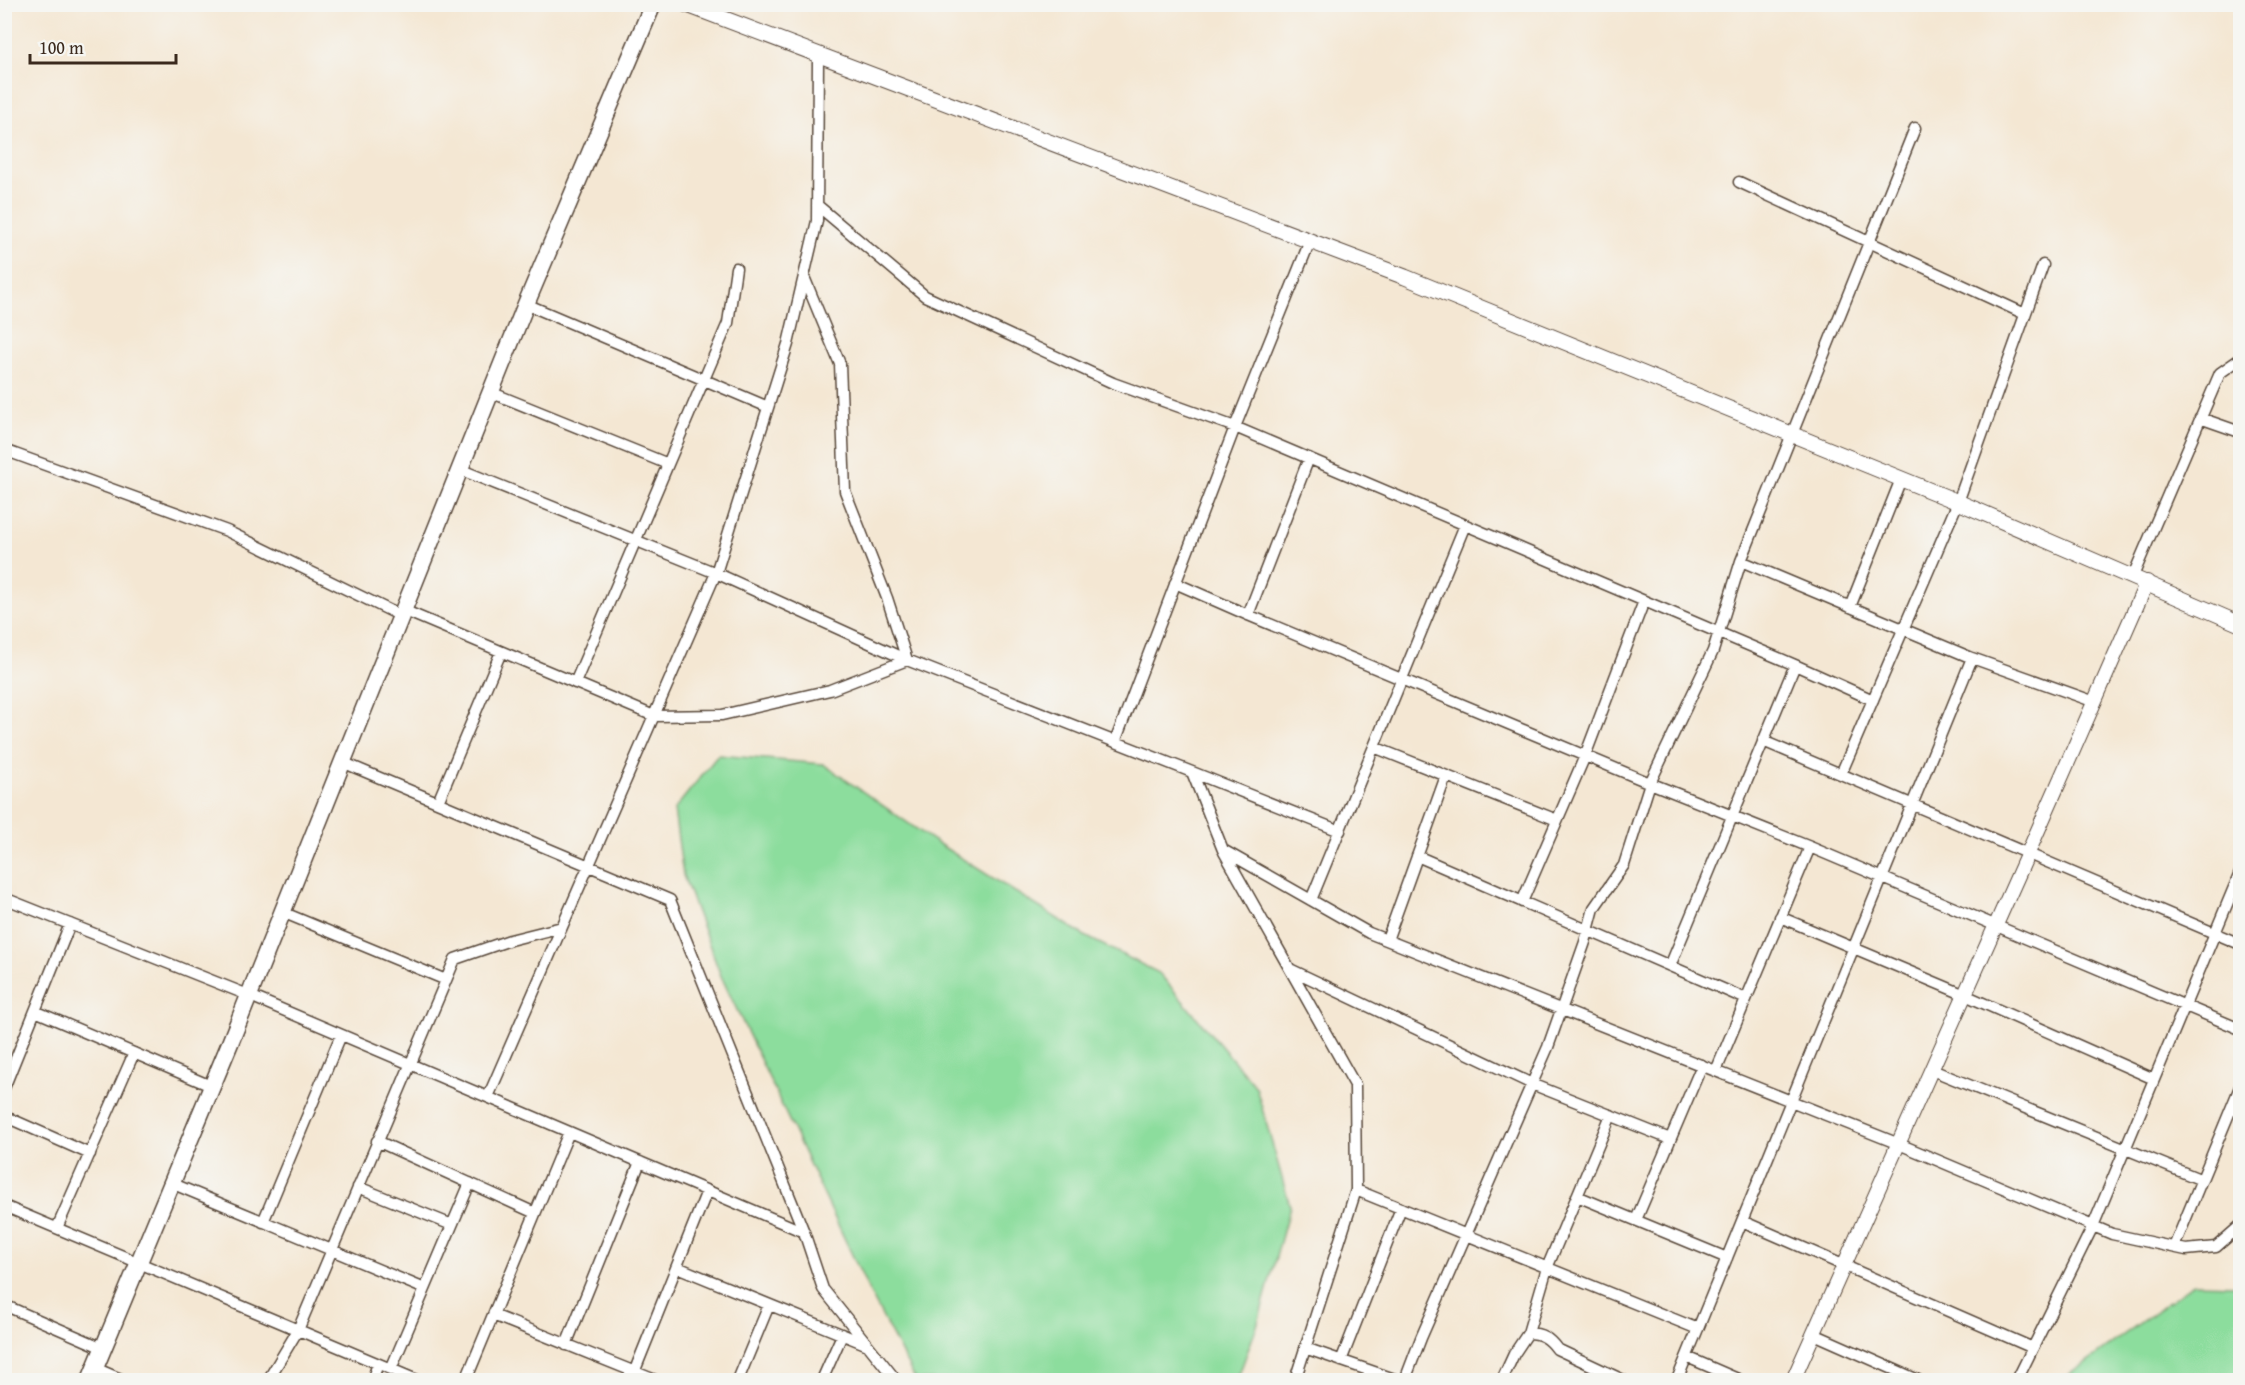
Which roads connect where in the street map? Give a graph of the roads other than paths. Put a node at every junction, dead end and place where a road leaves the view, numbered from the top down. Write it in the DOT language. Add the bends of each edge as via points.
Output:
graph roads {
  1 [pos="653,4"];
  2 [pos="685,4"];
  3 [pos="818,56"];
  4 [pos="1915,128"];
  5 [pos="1739,182"];
  6 [pos="817,205"];
  7 [pos="1310,241"];
  8 [pos="1869,242"];
  9 [pos="2043,265"];
  10 [pos="736,268"];
  11 [pos="804,276"];
  12 [pos="526,304"];
  13 [pos="2025,314"];
  14 [pos="2241,359"];
  15 [pos="704,380"];
  16 [pos="490,392"];
  17 [pos="768,407"];
  18 [pos="2200,418"];
  19 [pos="1235,427"];
  20 [pos="2241,432"];
  21 [pos="1792,434"];
  22 [pos="4,450"];
  23 [pos="1309,458"];
  24 [pos="668,464"];
  25 [pos="459,469"];
  26 [pos="1901,479"];
  27 [pos="1958,502"];
  28 [pos="1465,525"];
  29 [pos="636,540"];
  30 [pos="1741,561"];
  31 [pos="716,573"];
  32 [pos="2140,579"];
  33 [pos="1176,583"];
  34 [pos="1644,601"];
  35 [pos="1850,607"];
  36 [pos="402,613"];
  37 [pos="1248,615"];
  38 [pos="2241,624"];
  39 [pos="1904,629"];
  40 [pos="1718,632"];
  41 [pos="501,652"];
  42 [pos="1972,658"];
  43 [pos="907,660"];
  44 [pos="1795,665"];
  45 [pos="1402,680"];
  46 [pos="575,683"];
  47 [pos="1873,700"];
  48 [pos="2095,702"];
  49 [pos="654,716"];
  50 [pos="1763,741"];
  51 [pos="1115,742"];
  52 [pos="1374,747"];
  53 [pos="1585,756"];
  54 [pos="342,762"];
  55 [pos="1192,772"];
  56 [pos="1841,774"];
  57 [pos="1446,776"];
  58 [pos="1650,783"];
  59 [pos="438,802"];
  60 [pos="1912,804"];
  61 [pos="1733,815"];
  62 [pos="1557,820"];
  63 [pos="1340,831"];
  64 [pos="1810,846"];
  65 [pos="1223,850"];
  66 [pos="2028,853"];
  67 [pos="1417,856"];
  68 [pos="588,866"];
  69 [pos="2241,873"];
  70 [pos="1882,876"];
  71 [pos="1311,900"];
  72 [pos="6,901"];
  73 [pos="1522,902"];
  74 [pos="282,912"];
  75 [pos="1780,917"];
  76 [pos="70,924"];
  77 [pos="1997,924"];
  78 [pos="562,927"];
  79 [pos="1588,930"];
  80 [pos="2215,933"];
  81 [pos="1387,940"];
  82 [pos="2241,944"];
  83 [pos="1853,948"];
  84 [pos="1670,966"];
  85 [pos="1290,969"];
  86 [pos="446,980"];
  87 [pos="248,995"];
  88 [pos="1965,995"];
  89 [pos="1746,999"];
  90 [pos="2185,1005"];
  91 [pos="1561,1010"];
  92 [pos="35,1011"];
  93 [pos="2241,1029"];
  94 [pos="341,1035"];
  95 [pos="134,1053"];
  96 [pos="409,1064"];
  97 [pos="1702,1065"];
  98 [pos="1932,1070"];
  99 [pos="1716,1071"];
  100 [pos="2154,1079"];
  101 [pos="1532,1084"];
  102 [pos="211,1086"];
  103 [pos="2241,1087"];
  104 [pos="4,1088"];
  105 [pos="488,1097"];
  106 [pos="1791,1101"];
  107 [pos="1611,1115"];
  108 [pos="4,1116"];
  109 [pos="569,1132"];
  110 [pos="1670,1139"];
  111 [pos="377,1141"];
  112 [pos="1899,1144"];
  113 [pos="2125,1149"];
  114 [pos="90,1154"];
  115 [pos="640,1162"];
  116 [pos="2202,1180"];
  117 [pos="171,1183"];
  118 [pos="470,1183"];
  119 [pos="358,1187"];
  120 [pos="1356,1190"];
  121 [pos="707,1191"];
  122 [pos="1577,1196"];
  123 [pos="4,1206"];
  124 [pos="1401,1208"];
  125 [pos="535,1213"];
  126 [pos="1636,1220"];
  127 [pos="1742,1221"];
  128 [pos="263,1222"];
  129 [pos="452,1225"];
  130 [pos="2093,1226"];
  131 [pos="2241,1226"];
  132 [pos="57,1228"];
  133 [pos="804,1232"];
  134 [pos="1466,1235"];
  135 [pos="2174,1247"];
  136 [pos="331,1250"];
  137 [pos="1727,1258"];
  138 [pos="138,1263"];
  139 [pos="1845,1264"];
  140 [pos="677,1267"];
  141 [pos="1548,1268"];
  142 [pos="425,1289"];
  143 [pos="4,1305"];
  144 [pos="769,1305"];
  145 [pos="493,1315"];
  146 [pos="1698,1329"];
  147 [pos="298,1330"];
  148 [pos="1528,1333"];
  149 [pos="1814,1334"];
  150 [pos="842,1335"];
  151 [pos="566,1345"];
  152 [pos="869,1346"];
  153 [pos="103,1348"];
  154 [pos="1305,1348"];
  155 [pos="2033,1348"];
  156 [pos="1687,1357"];
  157 [pos="1341,1361"];
  158 [pos="378,1364"];
  159 [pos="391,1370"];
  160 [pos="92,1374"];
  161 [pos="632,1376"];
  162 [pos="1601,1376"];
  163 [pos="123,1380"];
  164 [pos="268,1380"];
  165 [pos="372,1380"];
  166 [pos="417,1380"];
  167 [pos="466,1380"];
  168 [pos="654,1380"];
  169 [pos="738,1380"];
  170 [pos="822,1380"];
  171 [pos="896,1380"];
  172 [pos="1295,1380"];
  173 [pos="1397,1380"];
  174 [pos="1405,1380"];
  175 [pos="1502,1380"];
  176 [pos="1623,1380"];
  177 [pos="1677,1380"];
  178 [pos="1740,1380"];
  179 [pos="1793,1380"];
  180 [pos="1918,1380"];
  181 [pos="2017,1380"];
  1 -- 12 [label="main road"];
  2 -- 3 [label="main road"];
  3 -- 6 [label="street"];
  3 -- 7 [label="main road"];
  4 -- 8 [label="street"];
  5 -- 8 [label="street"];
  6 -- 11 [label="street"];
  6 -- 19 [label="street" via="925,296 1113,383"];
  7 -- 19 [label="street"];
  7 -- 21 [label="main road"];
  8 -- 13 [label="street"];
  8 -- 21 [label="street"];
  9 -- 13 [label="street"];
  10 -- 15 [label="street" via="728,323"];
  11 -- 17 [label="street"];
  11 -- 43 [label="street" via="840,364 845,491"];
  12 -- 15 [label="street"];
  12 -- 16 [label="main road"];
  13 -- 27 [label="street"];
  14 -- 18 [label="street" via="2220,373"];
  15 -- 17 [label="street"];
  15 -- 24 [label="street"];
  16 -- 24 [label="street"];
  16 -- 25 [label="main road"];
  17 -- 31 [label="street"];
  18 -- 20 [label="street"];
  18 -- 32 [label="street"];
  19 -- 23 [label="street"];
  19 -- 33 [label="street"];
  21 -- 26 [label="main road"];
  21 -- 30 [label="street"];
  22 -- 36 [label="street" via="227,531"];
  23 -- 28 [label="street"];
  23 -- 37 [label="street"];
  24 -- 29 [label="street"];
  25 -- 29 [label="street"];
  25 -- 36 [label="main road"];
  26 -- 27 [label="main road"];
  26 -- 35 [label="street"];
  27 -- 32 [label="main road"];
  27 -- 39 [label="street"];
  28 -- 34 [label="street"];
  28 -- 45 [label="street"];
  29 -- 31 [label="street"];
  29 -- 46 [label="street"];
  30 -- 35 [label="street"];
  30 -- 40 [label="street"];
  31 -- 43 [label="street"];
  31 -- 49 [label="street"];
  32 -- 38 [label="main road"];
  32 -- 48 [label="street"];
  33 -- 37 [label="street"];
  33 -- 51 [label="street"];
  34 -- 40 [label="street"];
  34 -- 53 [label="street"];
  35 -- 39 [label="street"];
  36 -- 41 [label="street"];
  36 -- 54 [label="main road"];
  37 -- 45 [label="street"];
  39 -- 42 [label="street"];
  39 -- 47 [label="street"];
  40 -- 44 [label="street"];
  40 -- 58 [label="street" via="1713,651"];
  41 -- 46 [label="street"];
  41 -- 59 [label="street"];
  42 -- 48 [label="street"];
  42 -- 60 [label="street"];
  43 -- 49 [label="street" via="830,690 722,715"];
  43 -- 51 [label="street"];
  44 -- 47 [label="street"];
  44 -- 50 [label="street"];
  45 -- 52 [label="street"];
  45 -- 53 [label="street"];
  46 -- 49 [label="street"];
  47 -- 56 [label="street"];
  48 -- 66 [label="street"];
  49 -- 68 [label="street"];
  50 -- 56 [label="street"];
  50 -- 61 [label="street"];
  51 -- 55 [label="street"];
  52 -- 57 [label="street"];
  52 -- 63 [label="street"];
  53 -- 58 [label="street"];
  53 -- 62 [label="street"];
  54 -- 59 [label="street"];
  54 -- 74 [label="main road"];
  55 -- 63 [label="street"];
  55 -- 65 [label="street"];
  56 -- 60 [label="street"];
  57 -- 62 [label="street"];
  57 -- 67 [label="street"];
  58 -- 61 [label="street"];
  58 -- 79 [label="street" via="1624,865 1594,908"];
  59 -- 68 [label="street"];
  60 -- 66 [label="street"];
  60 -- 70 [label="street"];
  61 -- 64 [label="street"];
  61 -- 84 [label="street"];
  62 -- 73 [label="street"];
  63 -- 71 [label="street"];
  64 -- 70 [label="street"];
  64 -- 75 [label="street"];
  65 -- 71 [label="street"];
  65 -- 85 [label="street"];
  66 -- 77 [label="street"];
  66 -- 80 [label="street"];
  67 -- 73 [label="street"];
  67 -- 81 [label="street"];
  68 -- 78 [label="street"];
  68 -- 133 [label="street" via="670,900"];
  69 -- 80 [label="street"];
  70 -- 77 [label="street"];
  70 -- 83 [label="street"];
  71 -- 81 [label="street"];
  72 -- 76 [label="street"];
  73 -- 79 [label="street"];
  74 -- 86 [label="street"];
  74 -- 87 [label="main road"];
  75 -- 83 [label="street"];
  75 -- 89 [label="street"];
  76 -- 87 [label="street"];
  76 -- 92 [label="street"];
  77 -- 88 [label="street"];
  77 -- 90 [label="street"];
  78 -- 86 [label="street" via="455,959"];
  78 -- 105 [label="street"];
  79 -- 84 [label="street"];
  79 -- 91 [label="street"];
  80 -- 82 [label="street"];
  80 -- 90 [label="street"];
  81 -- 91 [label="street"];
  83 -- 88 [label="street"];
  83 -- 106 [label="street"];
  84 -- 89 [label="street"];
  85 -- 101 [label="street"];
  85 -- 120 [label="street" via="1355,1085"];
  86 -- 96 [label="street"];
  87 -- 94 [label="street"];
  87 -- 102 [label="main road"];
  88 -- 98 [label="street"];
  88 -- 100 [label="street"];
  89 -- 99 [label="street"];
  90 -- 93 [label="street"];
  90 -- 100 [label="street"];
  91 -- 97 [label="street"];
  91 -- 101 [label="street"];
  92 -- 95 [label="street"];
  92 -- 104 [label="street"];
  94 -- 96 [label="street"];
  94 -- 128 [label="street"];
  95 -- 102 [label="street"];
  95 -- 114 [label="street"];
  96 -- 105 [label="street"];
  96 -- 111 [label="street"];
  97 -- 99 [label="street"];
  97 -- 110 [label="street"];
  98 -- 112 [label="street"];
  98 -- 113 [label="street"];
  99 -- 106 [label="street"];
  100 -- 113 [label="street"];
  101 -- 107 [label="street"];
  101 -- 134 [label="street"];
  102 -- 117 [label="main road"];
  103 -- 116 [label="street"];
  105 -- 109 [label="street"];
  106 -- 112 [label="street"];
  106 -- 127 [label="street"];
  107 -- 110 [label="street"];
  107 -- 122 [label="street"];
  108 -- 114 [label="street"];
  109 -- 115 [label="street"];
  109 -- 125 [label="street"];
  110 -- 126 [label="street"];
  111 -- 118 [label="street"];
  111 -- 119 [label="street"];
  112 -- 130 [label="street"];
  112 -- 139 [label="street"];
  113 -- 116 [label="street"];
  113 -- 130 [label="street"];
  114 -- 132 [label="street"];
  115 -- 121 [label="street"];
  115 -- 151 [label="street"];
  116 -- 135 [label="street"];
  117 -- 128 [label="street"];
  117 -- 138 [label="main road"];
  118 -- 125 [label="street"];
  118 -- 129 [label="street"];
  119 -- 129 [label="street"];
  119 -- 136 [label="street"];
  120 -- 124 [label="street"];
  120 -- 154 [label="street"];
  121 -- 133 [label="street"];
  121 -- 140 [label="street"];
  122 -- 126 [label="street"];
  122 -- 141 [label="street"];
  123 -- 132 [label="street"];
  124 -- 134 [label="street"];
  124 -- 157 [label="street"];
  125 -- 145 [label="street"];
  126 -- 137 [label="street"];
  127 -- 137 [label="street"];
  127 -- 139 [label="street"];
  128 -- 136 [label="street"];
  129 -- 142 [label="street"];
  130 -- 135 [label="street"];
  130 -- 155 [label="street"];
  131 -- 135 [label="street" via="2216,1247"];
  132 -- 138 [label="street"];
  133 -- 152 [label="street" via="823,1289"];
  134 -- 141 [label="street"];
  134 -- 174 [label="street"];
  136 -- 142 [label="street"];
  136 -- 147 [label="street"];
  137 -- 146 [label="street"];
  138 -- 147 [label="street"];
  138 -- 153 [label="main road"];
  139 -- 149 [label="street"];
  139 -- 155 [label="street"];
  140 -- 144 [label="street"];
  140 -- 161 [label="street"];
  141 -- 146 [label="street"];
  141 -- 148 [label="street"];
  142 -- 159 [label="street"];
  143 -- 153 [label="street"];
  144 -- 150 [label="street"];
  144 -- 169 [label="street"];
  145 -- 151 [label="street"];
  145 -- 167 [label="street"];
  146 -- 156 [label="street"];
  147 -- 158 [label="street"];
  147 -- 164 [label="street"];
  148 -- 162 [label="street" via="1540,1333 1557,1349"];
  148 -- 175 [label="street"];
  149 -- 179 [label="street"];
  149 -- 180 [label="street"];
  150 -- 152 [label="street"];
  150 -- 170 [label="street"];
  151 -- 161 [label="street"];
  152 -- 171 [label="street"];
  153 -- 160 [label="main road"];
  154 -- 157 [label="street"];
  154 -- 172 [label="street"];
  155 -- 181 [label="street"];
  156 -- 177 [label="street"];
  156 -- 178 [label="street"];
  157 -- 173 [label="street"];
  158 -- 159 [label="street"];
  158 -- 165 [label="street"];
  159 -- 166 [label="street"];
  160 -- 163 [label="street"];
  161 -- 168 [label="street"];
  162 -- 176 [label="street"];
}
